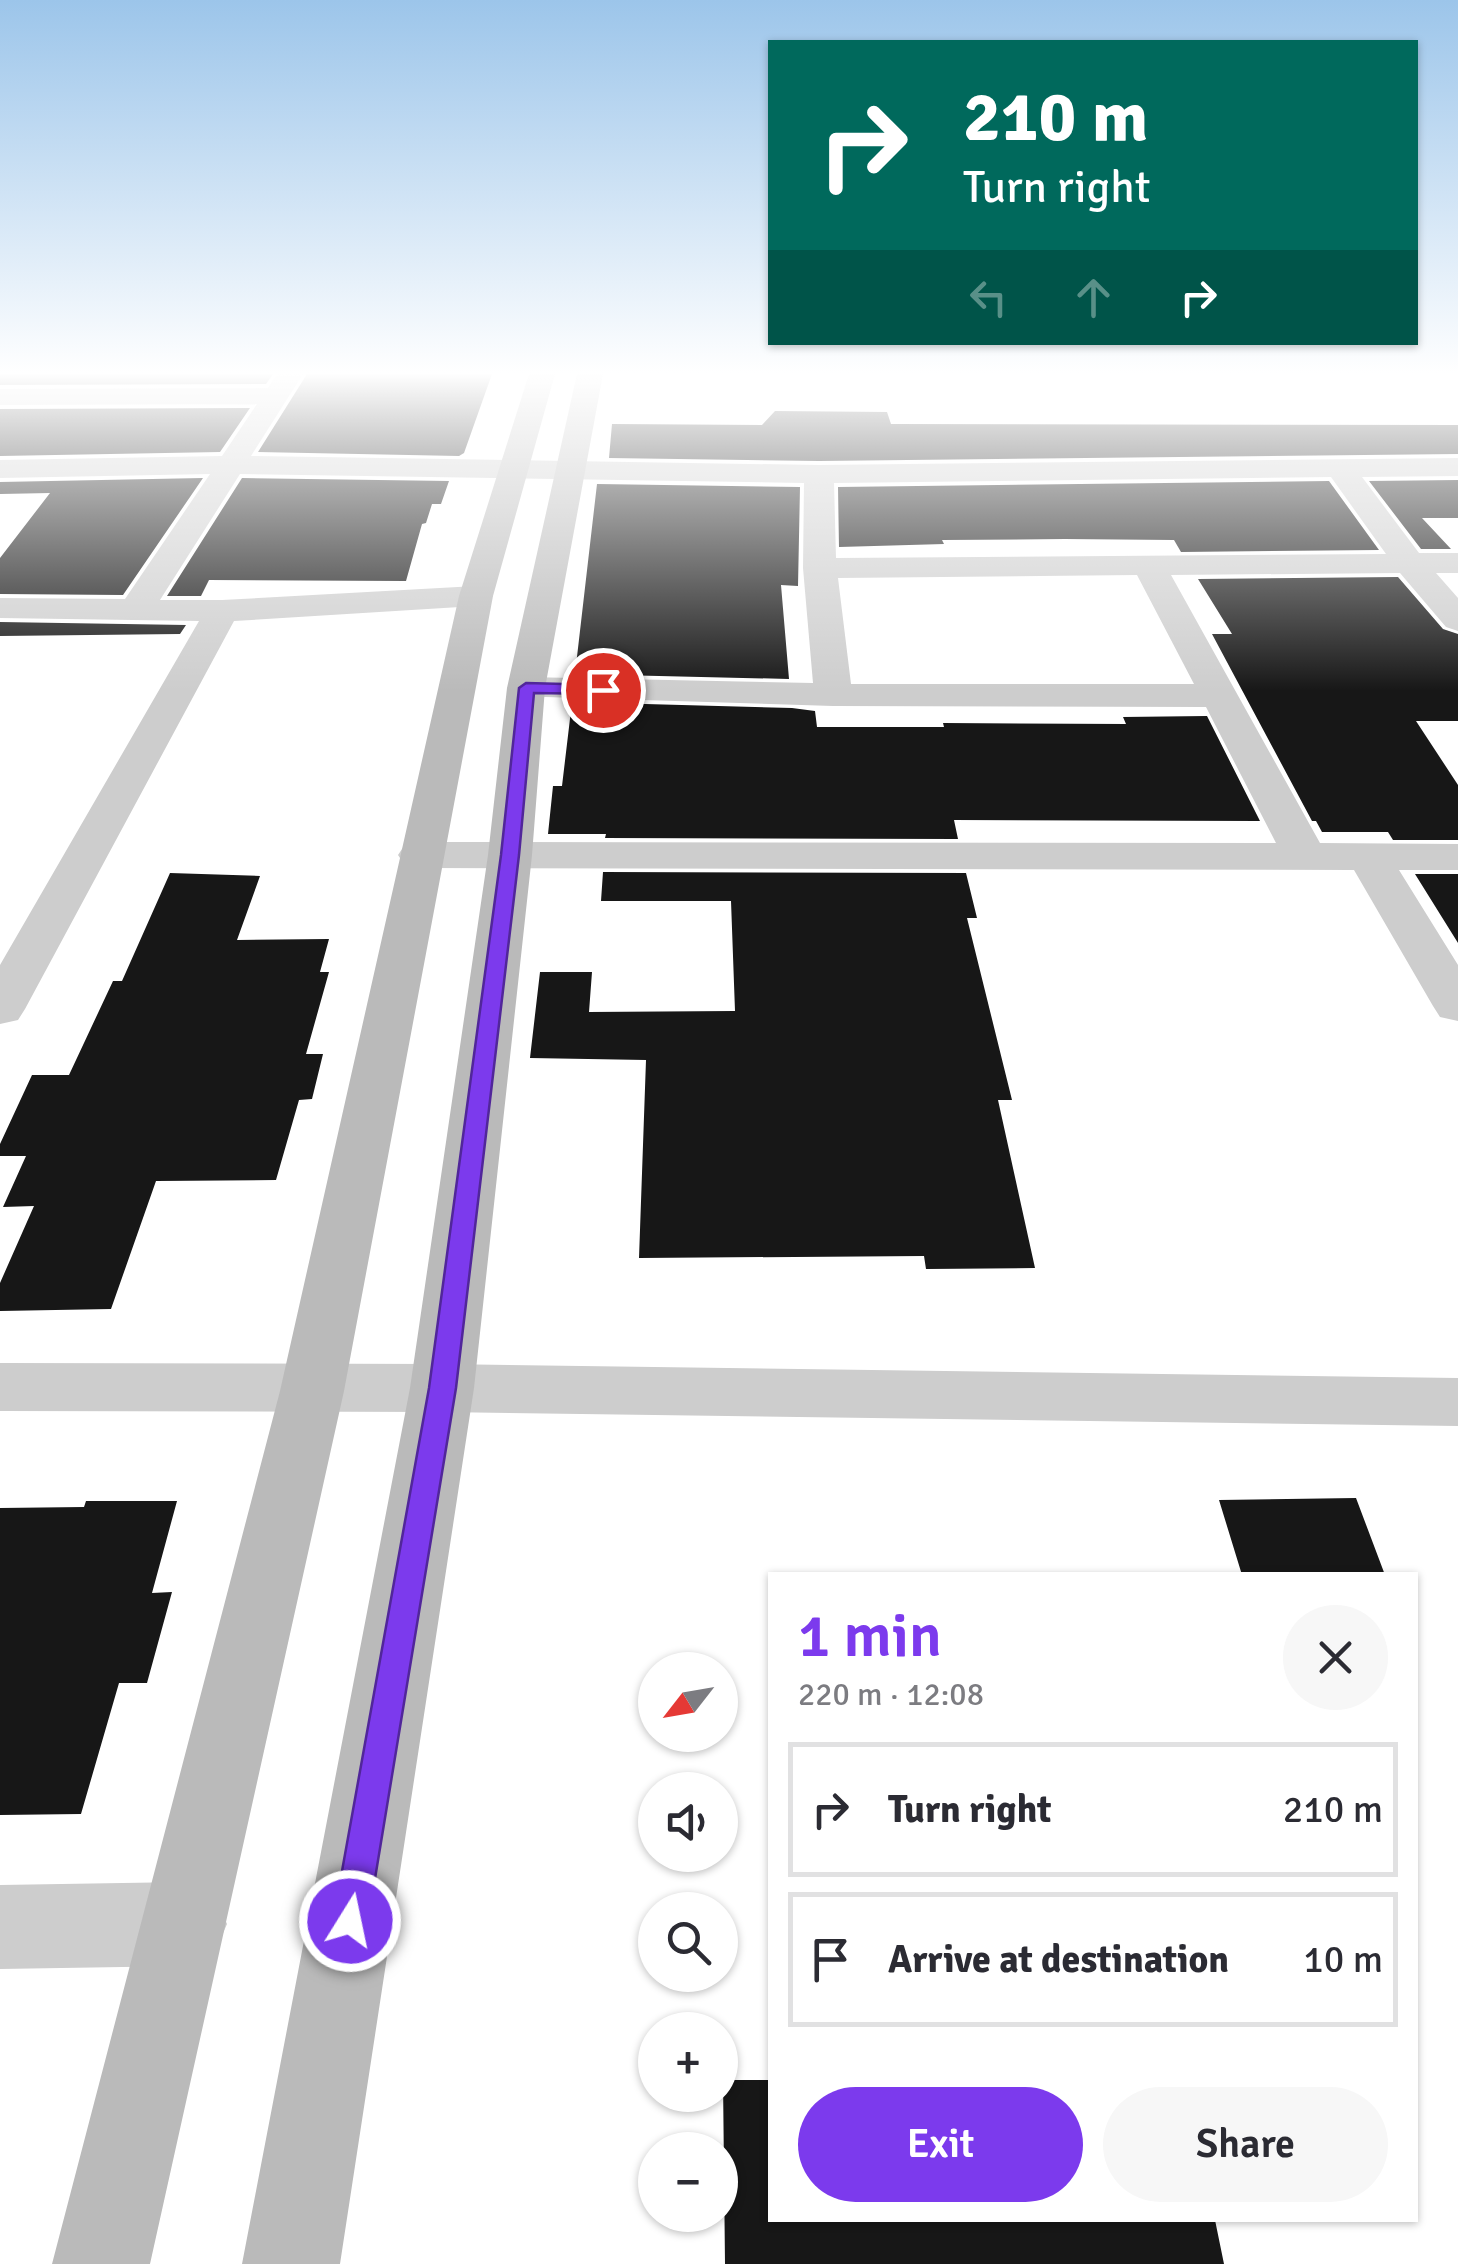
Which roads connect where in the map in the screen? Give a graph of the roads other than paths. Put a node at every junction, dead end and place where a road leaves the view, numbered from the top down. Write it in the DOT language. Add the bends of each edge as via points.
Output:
graph roads {
  1 [pos="222,480"];
  2 [pos="537,480"];
  3 [pos="541,480"];
  4 [pos="819,480"];
  5 [pos="1348,480"];
  6 [pos="1458,562"];
  7 [pos="1148,564"];
  8 [pos="1410,564"];
  9 [pos="820,568"];
  10 [pos="476,596"];
  11 [pos="0,608"];
  12 [pos="138,608"];
  13 [pos="222,611"];
  14 [pos="1458,620"];
  15 [pos="526,688"];
  16 [pos="833,695"];
  17 [pos="1216,696"];
  18 [pos="510,855"];
  19 [pos="420,856"];
  20 [pos="1458,856"];
  21 [pos="1369,857"];
  22 [pos="1306,858"];
  23 [pos="1458,1006"];
  24 [pos="0,1009"];
  25 [pos="0,1387"];
  26 [pos="442,1388"];
  27 [pos="312,1390"];
  28 [pos="1458,1402"];
  29 [pos="184,1924"];
  30 [pos="0,1927"];
  31 [pos="101,2264"];
  32 [pos="292,2264"];
  1 -- 12 [label="street"];
  2 -- 10 [label="main road"];
  3 -- 15 [label="main road"];
  4 -- 9 [label="street"];
  5 -- 8 [label="street"];
  6 -- 8 [label="street"];
  7 -- 8 [label="street"];
  7 -- 9 [label="street"];
  7 -- 17 [label="street"];
  8 -- 14 [label="street"];
  9 -- 16 [label="street"];
  10 -- 13 [label="street"];
  10 -- 19 [label="main road"];
  11 -- 12 [label="street"];
  12 -- 13 [label="street"];
  13 -- 24 [label="street"];
  15 -- 16 [label="street"];
  15 -- 18 [label="main road"];
  16 -- 17 [label="street"];
  17 -- 22 [label="street"];
  18 -- 19 [label="street"];
  18 -- 22 [label="street"];
  18 -- 26 [label="main road"];
  19 -- 27 [label="main road"];
  20 -- 21 [label="street"];
  21 -- 22 [label="street"];
  21 -- 23 [label="street"];
  25 -- 27 [label="street"];
  26 -- 27 [label="street"];
  26 -- 28 [label="street"];
  26 -- 32 [label="main road"];
  27 -- 29 [label="main road"];
  29 -- 30 [label="street"];
  29 -- 31 [label="main road"];
}
